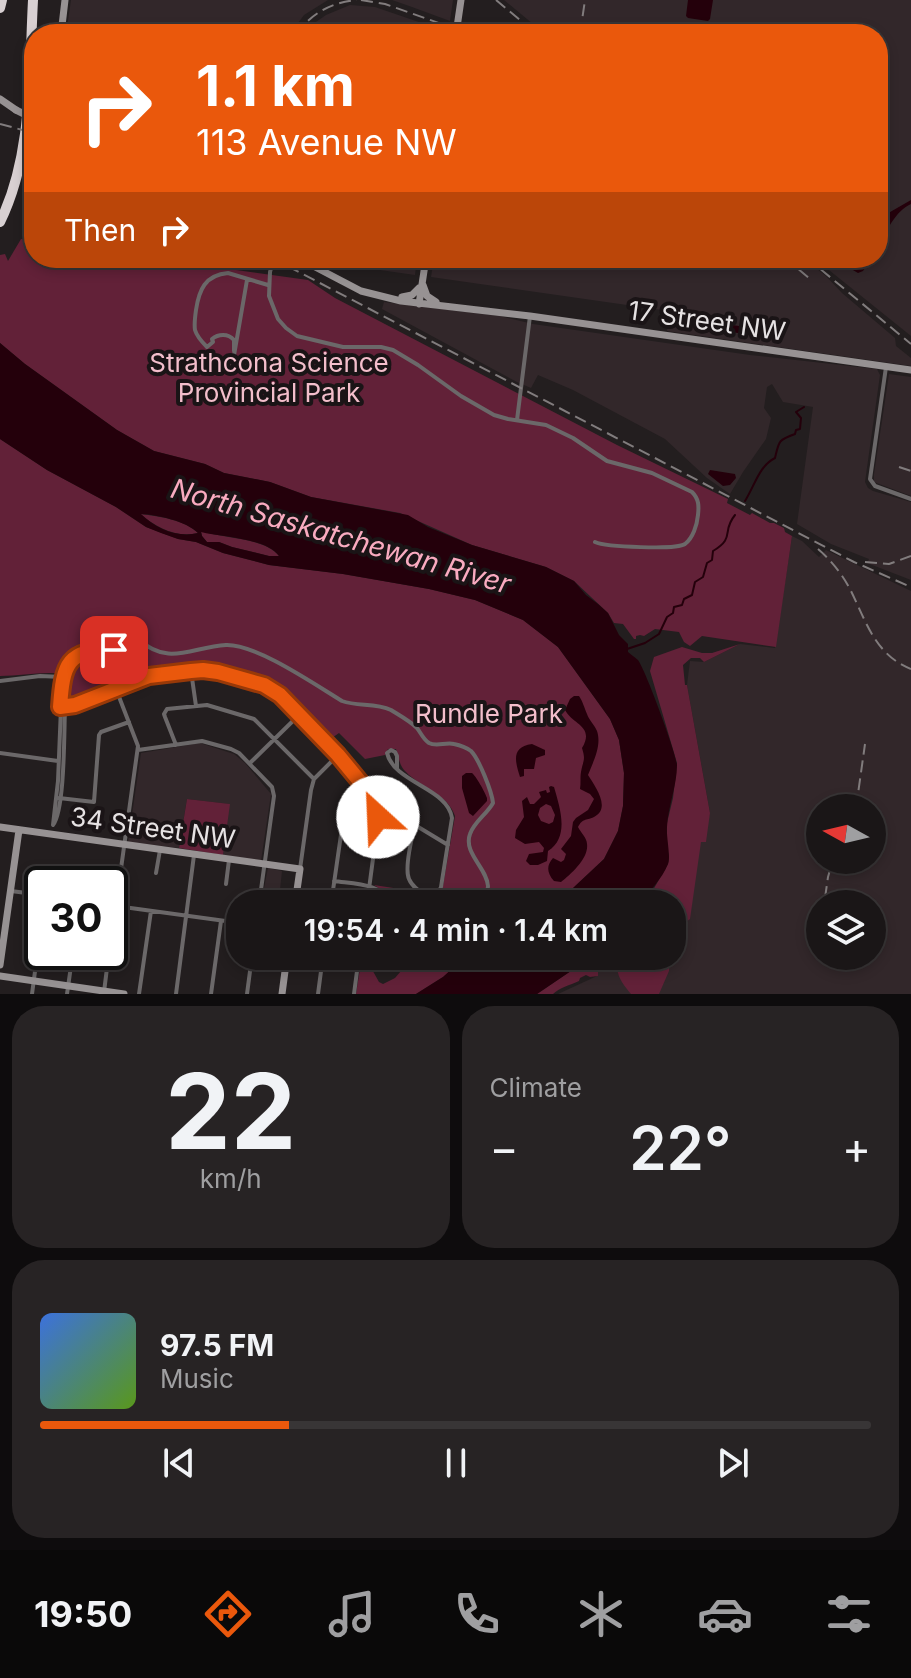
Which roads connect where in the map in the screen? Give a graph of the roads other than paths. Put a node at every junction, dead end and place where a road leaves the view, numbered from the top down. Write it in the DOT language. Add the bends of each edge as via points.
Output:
graph roads {
  1 [pos="2,0"];
  2 [pos="65,0"];
  3 [pos="461,0"];
  4 [pos="38,1"];
  5 [pos="0,8"];
  6 [pos="36,24"];
  7 [pos="37,24"];
  8 [pos="62,24"];
  9 [pos="457,24"];
  10 [pos="0,99"];
  11 [pos="24,112"];
  12 [pos="24,147"];
  13 [pos="0,222"];
  14 [pos="272,268"];
  15 [pos="317,268"];
  16 [pos="424,268"];
  17 [pos="332,276"];
  18 [pos="247,280"];
  19 [pos="422,282"];
  20 [pos="268,285"];
  21 [pos="402,297"];
  22 [pos="419,302"];
  23 [pos="436,302"];
  24 [pos="497,312"];
  25 [pos="530,316"];
  26 [pos="234,351"];
  27 [pos="232,367"];
  28 [pos="886,367"];
  29 [pos="911,370"];
  30 [pos="517,420"];
  31 [pos="911,499"];
  32 [pos="595,542"];
  33 [pos="191,671"];
  34 [pos="63,677"];
  35 [pos="0,681"];
  36 [pos="116,689"];
  37 [pos="196,706"];
  38 [pos="63,707"];
  39 [pos="300,714"];
  40 [pos="129,722"];
  41 [pos="274,739"];
  42 [pos="176,745"];
  43 [pos="138,750"];
  44 [pos="0,753"];
  45 [pos="338,755"];
  46 [pos="58,761"];
  47 [pos="249,764"];
  48 [pos="397,768"];
  49 [pos="314,779"];
  50 [pos="363,783"];
  51 [pos="58,798"];
  52 [pos="378,812"];
  53 [pos="415,825"];
  54 [pos="0,827"];
  55 [pos="19,830"];
  56 [pos="52,830"];
  57 [pos="124,845"];
  58 [pos="448,845"];
  59 [pos="160,850"];
  60 [pos="194,855"];
  61 [pos="229,860"];
  62 [pos="265,864"];
  63 [pos="121,866"];
  64 [pos="300,869"];
  65 [pos="156,873"];
  66 [pos="334,881"];
  67 [pos="226,884"];
  68 [pos="370,886"];
  69 [pos="261,890"];
  70 [pos="297,890"];
  71 [pos="333,890"];
  72 [pos="369,890"];
  73 [pos="377,890"];
  74 [pos="418,890"];
  75 [pos="440,890"];
  76 [pos="487,890"];
  77 [pos="11,891"];
  78 [pos="24,893"];
  79 [pos="128,908"];
  80 [pos="151,911"];
  81 [pos="186,916"];
  82 [pos="221,921"];
  83 [pos="226,922"];
  84 [pos="0,965"];
  85 [pos="35,970"];
  86 [pos="71,970"];
  87 [pos="107,970"];
  88 [pos="250,970"];
  89 [pos="285,970"];
  90 [pos="321,970"];
  91 [pos="357,970"];
  92 [pos="0,976"];
  93 [pos="33,981"];
  94 [pos="68,990"];
  95 [pos="103,992"];
  96 [pos="32,994"];
  97 [pos="124,994"];
  98 [pos="139,994"];
  99 [pos="176,994"];
  100 [pos="211,994"];
  101 [pos="247,994"];
  102 [pos="282,994"];
  103 [pos="318,994"];
  104 [pos="354,994"];
  1 -- 5 [label="highway"];
  2 -- 8 [label="main road"];
  3 -- 9 [label="main road"];
  4 -- 6 [label="highway"];
  4 -- 7 [label="highway"];
  10 -- 11 [label="main road"];
  12 -- 13 [label="highway"];
  14 -- 20 [label="street"];
  15 -- 17 [label="main road, 17 Street NW"];
  16 -- 19 [label="main road"];
  17 -- 21 [label="main road, 17 Street NW"];
  17 -- 22 [label="main road, 17 Street NW" via="379,297"];
  18 -- 20 [label="street"];
  18 -- 26 [label="street"];
  18 -- 26 [label="street" via="228,273 212,277 197,303 198,337 207,347 217,336 229,336"];
  19 -- 21 [label="main road" via="415,293"];
  19 -- 22 [label="main road"];
  19 -- 23 [label="main road"];
  20 -- 30 [label="street" via="278,319 297,336 343,347 393,350 473,404"];
  21 -- 22 [label="main road, 17 Street NW"];
  22 -- 23 [label="main road, 17 Street NW"];
  22 -- 24 [label="main road, 17 Street NW"];
  23 -- 24 [label="main road, 17 Street NW"];
  24 -- 25 [label="main road, 17 Street NW"];
  25 -- 28 [label="main road, 17 Street NW"];
  25 -- 30 [label="street"];
  26 -- 27 [label="street"];
  28 -- 29 [label="main road, 17 Street NW"];
  28 -- 31 [label="street" via="869,475 877,487"];
  30 -- 32 [label="street" via="552,427 607,461 652,473 697,497 697,522 681,546"];
  33 -- 36 [label="street" via="149,676"];
  33 -- 37 [label="street"];
  33 -- 39 [label="street" via="218,672 264,685"];
  34 -- 35 [label="street"];
  34 -- 38 [label="street"];
  34 -- 76 [label="street" via="83,652 120,648 138,639 169,654 240,646 342,701 390,710 432,744 453,744 473,754 493,798 469,838"];
  36 -- 38 [label="street"];
  36 -- 40 [label="street"];
  37 -- 41 [label="street" via="254,719"];
  37 -- 42 [label="street" via="165,712"];
  38 -- 46 [label="street"];
  38 -- 51 [label="street"];
  39 -- 41 [label="street"];
  39 -- 45 [label="street"];
  40 -- 43 [label="street"];
  40 -- 51 [label="street" via="99,735 94,802"];
  41 -- 47 [label="street"];
  41 -- 49 [label="street"];
  42 -- 43 [label="street"];
  42 -- 47 [label="street" via="206,742 235,751"];
  43 -- 57 [label="street"];
  44 -- 46 [label="street"];
  45 -- 49 [label="street"];
  45 -- 50 [label="street"];
  46 -- 51 [label="street"];
  47 -- 62 [label="street" via="274,794"];
  48 -- 58 [label="street" via="450,808"];
  49 -- 64 [label="street"];
  50 -- 52 [label="street"];
  50 -- 66 [label="street" via="346,800"];
  51 -- 56 [label="street"];
  52 -- 53 [label="street"];
  52 -- 68 [label="street"];
  53 -- 58 [label="street"];
  53 -- 74 [label="street" via="407,870"];
  54 -- 55 [label="main road, 34 Street NW"];
  55 -- 56 [label="main road, 34 Street NW"];
  55 -- 77 [label="main road"];
  56 -- 57 [label="main road, 34 Street NW"];
  57 -- 59 [label="main road, 34 Street NW"];
  57 -- 63 [label="street"];
  58 -- 75 [label="street"];
  59 -- 60 [label="main road, 34 Street NW"];
  59 -- 65 [label="street"];
  60 -- 61 [label="main road, 34 Street NW"];
  60 -- 81 [label="street"];
  61 -- 62 [label="main road, 34 Street NW"];
  61 -- 67 [label="street"];
  62 -- 64 [label="main road, 34 Street NW"];
  62 -- 69 [label="street"];
  64 -- 70 [label="main road"];
  66 -- 68 [label="street"];
  66 -- 71 [label="street"];
  68 -- 72 [label="street"];
  68 -- 73 [label="street"];
  77 -- 78 [label="street"];
  77 -- 84 [label="main road"];
  79 -- 80 [label="street"];
  80 -- 81 [label="street"];
  80 -- 98 [label="street"];
  81 -- 82 [label="street"];
  81 -- 99 [label="street"];
  82 -- 83 [label="street"];
  82 -- 100 [label="street"];
  85 -- 93 [label="street"];
  86 -- 94 [label="street"];
  87 -- 95 [label="street"];
  88 -- 101 [label="street"];
  89 -- 102 [label="main road"];
  90 -- 103 [label="street"];
  91 -- 104 [label="street"];
  92 -- 93 [label="main road"];
  93 -- 94 [label="main road"];
  93 -- 96 [label="street"];
  94 -- 95 [label="main road"];
  95 -- 97 [label="main road"];
}
